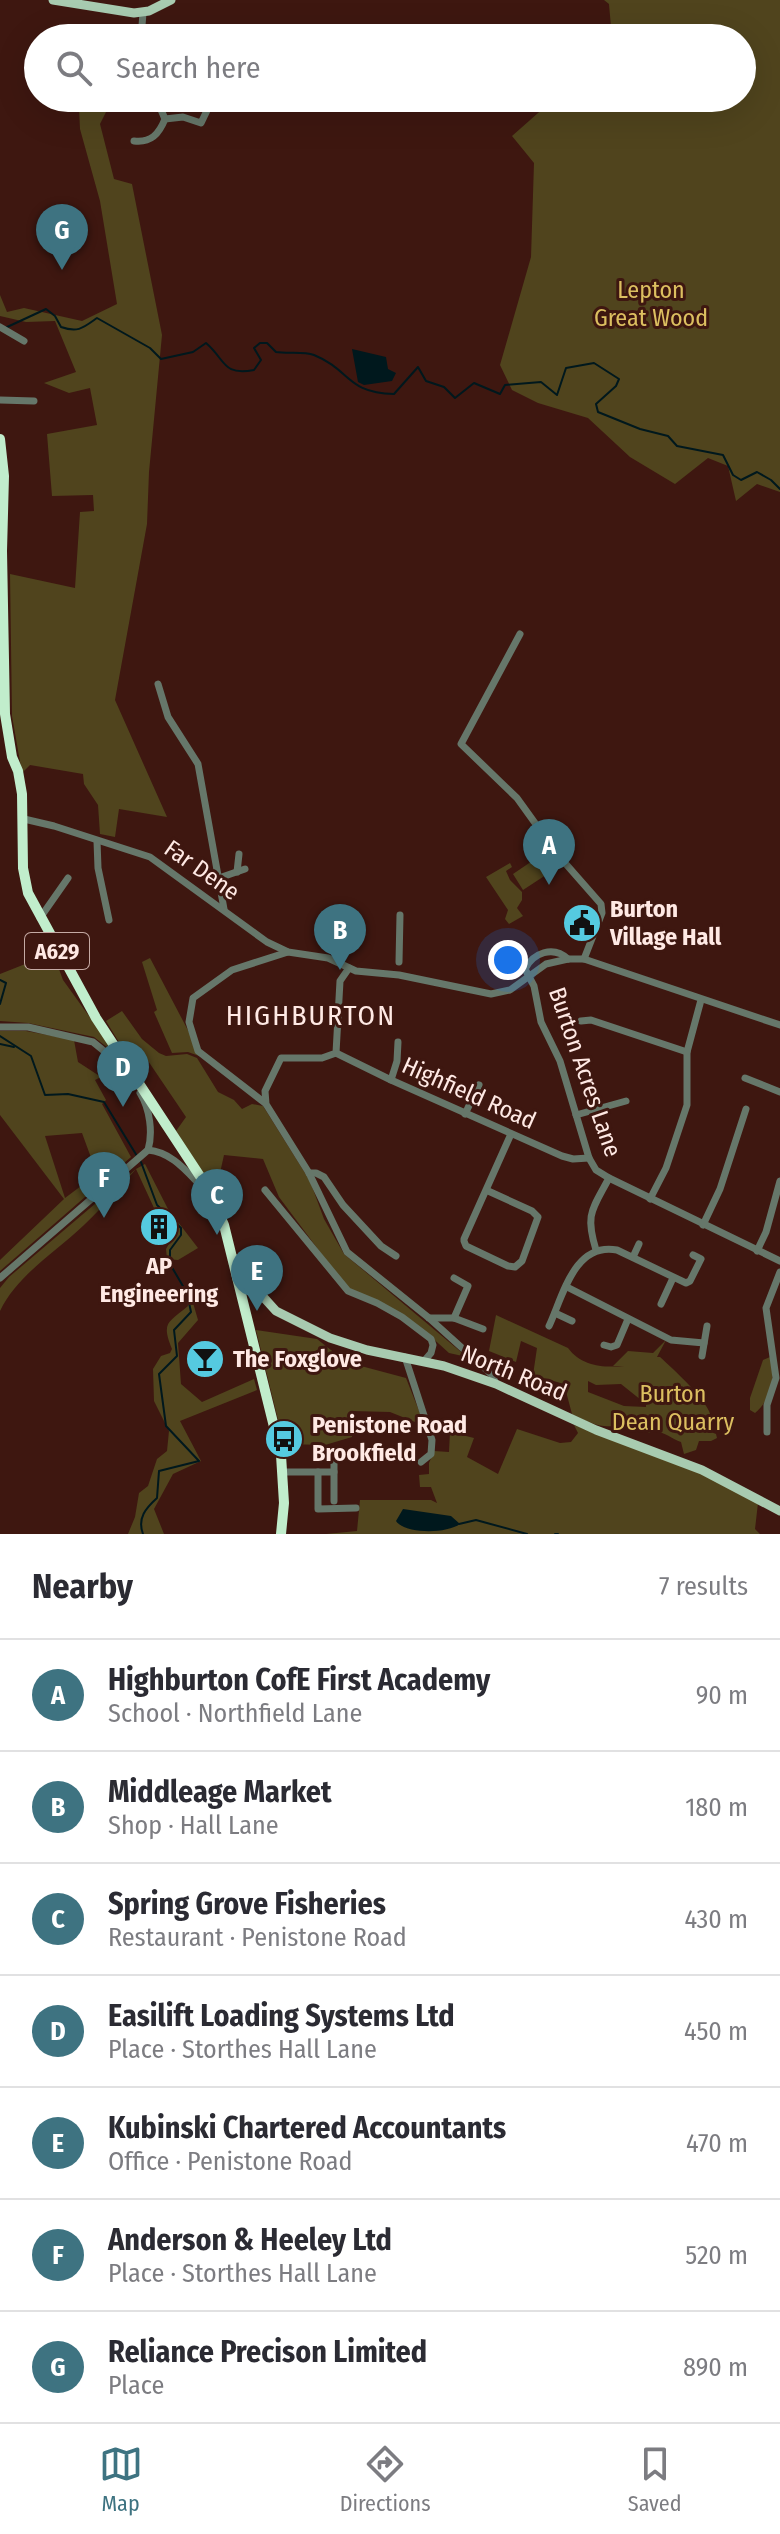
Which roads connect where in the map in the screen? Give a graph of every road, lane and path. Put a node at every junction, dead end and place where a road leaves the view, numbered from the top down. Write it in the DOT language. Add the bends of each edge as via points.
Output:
graph roads {
  1 [pos="53,0"];
  2 [pos="171,0"];
  3 [pos="143,13"];
  4 [pos="142,24"];
  5 [pos="162,112"];
  6 [pos="206,112"];
  7 [pos="165,119"];
  8 [pos="134,141"];
  9 [pos="1,329"];
  10 [pos="24,341"];
  11 [pos="0,400"];
  12 [pos="34,401"];
  13 [pos="0,439"];
  14 [pos="520,634"];
  15 [pos="158,684"];
  16 [pos="24,819"];
  17 [pos="97,841"];
  18 [pos="239,854"];
  19 [pos="68,878"];
  20 [pos="219,878"];
  21 [pos="224,909"];
  22 [pos="400,915"];
  23 [pos="40,918"];
  24 [pos="109,920"];
  25 [pos="288,952"];
  26 [pos="584,959"];
  27 [pos="349,968"];
  28 [pos="399,968"];
  29 [pos="528,976"];
  30 [pos="701,1000"];
  31 [pos="581,1021"];
  32 [pos="780,1025"];
  33 [pos="0,1027"];
  34 [pos="398,1042"];
  35 [pos="687,1052"];
  36 [pos="336,1053"];
  37 [pos="132,1069"];
  38 [pos="745,1078"];
  39 [pos="391,1080"];
  40 [pos="479,1085"];
  41 [pos="780,1092"];
  42 [pos="626,1101"];
  43 [pos="266,1104"];
  44 [pos="746,1109"];
  45 [pos="465,1114"];
  46 [pos="576,1115"];
  47 [pos="511,1134"];
  48 [pos="146,1152"];
  49 [pos="589,1158"];
  50 [pos="309,1173"];
  51 [pos="609,1178"];
  52 [pos="780,1181"];
  53 [pos="209,1190"];
  54 [pos="265,1190"];
  55 [pos="486,1190"];
  56 [pos="650,1199"];
  57 [pos="703,1225"];
  58 [pos="639,1244"];
  59 [pos="596,1250"];
  60 [pos="757,1251"];
  61 [pos="693,1255"];
  62 [pos="396,1256"];
  63 [pos="633,1257"];
  64 [pos="232,1258"];
  65 [pos="780,1261"];
  66 [pos="780,1272"];
  67 [pos="0,1278"];
  68 [pos="454,1278"];
  69 [pos="673,1278"];
  70 [pos="238,1279"];
  71 [pos="252,1282"];
  72 [pos="567,1287"];
  73 [pos="661,1304"];
  74 [pos="555,1313"];
  75 [pos="429,1318"];
  76 [pos="454,1318"];
  77 [pos="628,1319"];
  78 [pos="572,1321"];
  79 [pos="549,1326"];
  80 [pos="707,1326"];
  81 [pos="483,1329"];
  82 [pos="704,1343"];
  83 [pos="604,1345"];
  84 [pos="702,1356"];
  85 [pos="405,1357"];
  86 [pos="424,1361"];
  87 [pos="496,1384"];
  88 [pos="767,1432"];
  89 [pos="334,1454"];
  90 [pos="421,1462"];
  91 [pos="282,1472"];
  92 [pos="318,1472"];
  93 [pos="334,1472"];
  94 [pos="334,1501"];
  95 [pos="356,1508"];
  96 [pos="780,1511"];
  97 [pos="281,1534"];
  1 -- 3 [label="main road"];
  2 -- 3 [label="main road"];
  3 -- 4 [label="street"];
  5 -- 7 [label="street"];
  6 -- 7 [label="street" via="201,123"];
  7 -- 8 [label="street" via="156,135"];
  9 -- 10 [label="street"];
  11 -- 12 [label="street"];
  13 -- 16 [label="highway, A629" via="5,714"];
  14 -- 26 [label="street" via="461,744 517,798 601,904"];
  15 -- 20 [label="street" via="168,717 198,764"];
  16 -- 17 [label="street, Far Dene"];
  16 -- 23 [label="highway, A629" via="23,868"];
  17 -- 21 [label="street, Far Dene" via="158,861"];
  17 -- 24 [label="street"];
  18 -- 20 [label="street" via="241,870"];
  19 -- 23 [label="street"];
  20 -- 21 [label="street"];
  21 -- 25 [label="street, Far Dene"];
  22 -- 28 [label="street"];
  23 -- 37 [label="highway, A629" via="96,1018"];
  25 -- 27 [label="street, Far Dene" via="328,958"];
  25 -- 43 [label="street" via="232,970 193,998 189,1022 198,1051"];
  26 -- 29 [label="street, Far Dene" via="546,964"];
  26 -- 30 [label="street"];
  27 -- 28 [label="street, Far Dene"];
  27 -- 36 [label="street" via="340,981"];
  28 -- 29 [label="street, Far Dene" via="491,994 510,990"];
  29 -- 46 [label="street, Burton Acres Lane"];
  30 -- 32 [label="street"];
  30 -- 35 [label="street"];
  31 -- 35 [label="street" via="589,1019"];
  33 -- 37 [label="street" via="28,1027 93,1042"];
  34 -- 39 [label="street"];
  35 -- 56 [label="street" via="687,1105"];
  36 -- 39 [label="street, Highfield Road"];
  36 -- 43 [label="street" via="281,1058 265,1091"];
  37 -- 48 [label="street" via="147,1107"];
  37 -- 53 [label="highway, A629"];
  38 -- 41 [label="street"];
  39 -- 45 [label="street, Highfield Road"];
  40 -- 45 [label="street"];
  42 -- 46 [label="street"];
  43 -- 50 [label="street"];
  44 -- 57 [label="street"];
  45 -- 47 [label="street, Highfield Road"];
  46 -- 49 [label="street, Burton Acres Lane"];
  47 -- 49 [label="street, Highfield Road" via="568,1158"];
  47 -- 55 [label="street"];
  48 -- 53 [label="street" via="157,1151 179,1163"];
  48 -- 67 [label="street"];
  49 -- 51 [label="street, Burton Acres Lane"];
  50 -- 62 [label="street" via="320,1174 343,1205"];
  50 -- 75 [label="street" via="347,1252"];
  51 -- 56 [label="street, Burton Acres Lane"];
  51 -- 59 [label="street" via="590,1215"];
  52 -- 60 [label="street"];
  53 -- 64 [label="highway, A629"];
  54 -- 86 [label="street" via="348,1291 390,1310 431,1339 431,1353"];
  55 -- 55 [label="street" via="464,1239 466,1246 515,1267 538,1224 534,1212"];
  56 -- 57 [label="street, Burton Acres Lane"];
  57 -- 60 [label="street, Burton Acres Lane"];
  58 -- 63 [label="street"];
  59 -- 63 [label="street"];
  59 -- 72 [label="street" via="580,1261"];
  60 -- 65 [label="street, Burton Acres Lane"];
  61 -- 69 [label="street" via="701,1259 690,1281"];
  63 -- 69 [label="street"];
  64 -- 70 [label="highway, A629"];
  64 -- 71 [label="highway"];
  66 -- 88 [label="street" via="766,1308 776,1378 762,1416"];
  68 -- 76 [label="street" via="468,1286"];
  69 -- 73 [label="street"];
  70 -- 71 [label="main road"];
  70 -- 91 [label="highway, A629"];
  71 -- 85 [label="main road, North Road" via="276,1311 330,1338"];
  72 -- 74 [label="street"];
  72 -- 77 [label="street"];
  74 -- 78 [label="street"];
  74 -- 79 [label="street"];
  75 -- 76 [label="street"];
  75 -- 87 [label="street"];
  76 -- 81 [label="street"];
  77 -- 82 [label="street" via="671,1340"];
  77 -- 83 [label="street" via="617,1345"];
  80 -- 82 [label="street"];
  82 -- 84 [label="street"];
  85 -- 86 [label="main road, North Road"];
  85 -- 90 [label="street" via="432,1440 431,1454"];
  86 -- 87 [label="main road, North Road"];
  87 -- 96 [label="main road, North Road" via="702,1470"];
  89 -- 93 [label="street"];
  91 -- 92 [label="street"];
  91 -- 97 [label="highway, A629"];
  92 -- 93 [label="street"];
  92 -- 95 [label="street" via="318,1509"];
  93 -- 94 [label="street"];
}
